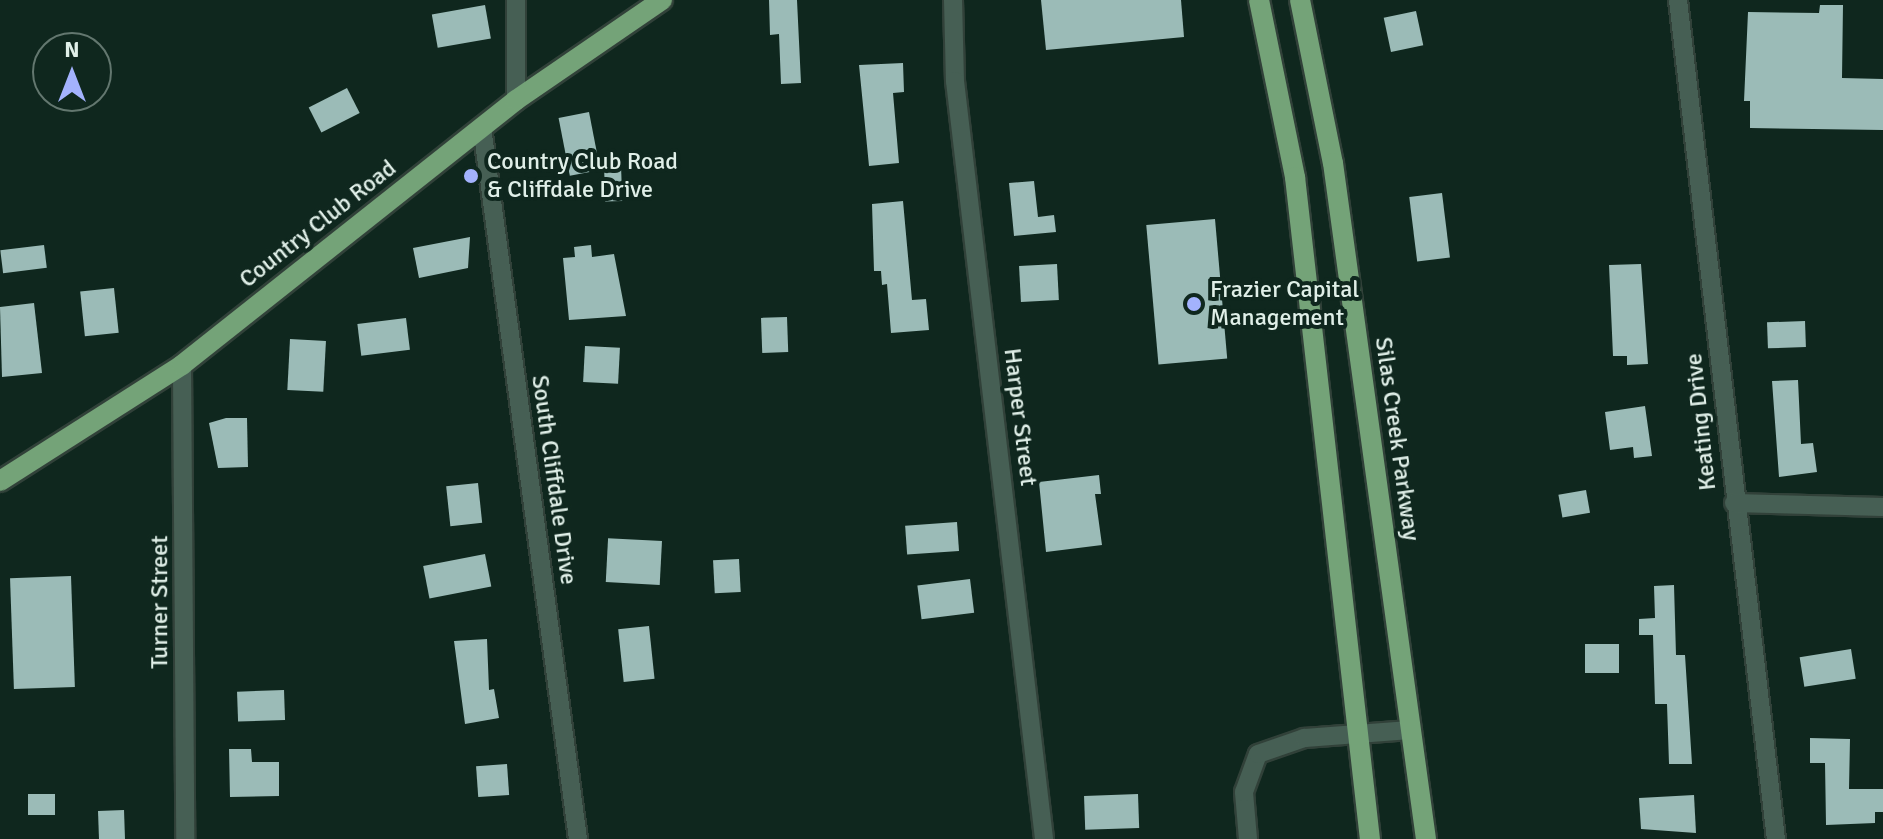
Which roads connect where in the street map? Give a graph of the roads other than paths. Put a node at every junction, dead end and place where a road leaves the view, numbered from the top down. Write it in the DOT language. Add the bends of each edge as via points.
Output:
graph roads {
  1 [pos="516,0"];
  2 [pos="662,0"];
  3 [pos="953,0"];
  4 [pos="1259,0"];
  5 [pos="1300,0"];
  6 [pos="1678,0"];
  7 [pos="516,100"];
  8 [pos="482,127"];
  9 [pos="182,365"];
  10 [pos="0,481"];
  11 [pos="1734,503"];
  12 [pos="1883,507"];
  13 [pos="1411,730"];
  14 [pos="1358,737"];
  15 [pos="185,839"];
  16 [pos="578,839"];
  17 [pos="1044,839"];
  18 [pos="1248,839"];
  19 [pos="1370,839"];
  20 [pos="1426,839"];
  21 [pos="1776,839"];
  1 -- 7 [label="street"];
  2 -- 7 [label="main road, Country Club Road"];
  3 -- 17 [label="street, Harper Street" via="955,81"];
  4 -- 14 [label="main road" via="1295,177"];
  5 -- 13 [label="main road, Silas Creek Parkway" via="1333,163"];
  6 -- 11 [label="street, Keating Drive"];
  7 -- 8 [label="main road, Country Club Road"];
  8 -- 9 [label="main road, Country Club Road"];
  8 -- 16 [label="street, South Cliffdale Drive"];
  9 -- 10 [label="main road, Country Club Road"];
  9 -- 15 [label="street, Turner Street"];
  11 -- 12 [label="street"];
  11 -- 21 [label="street, Keating Drive"];
  13 -- 14 [label="street"];
  13 -- 20 [label="main road, Silas Creek Parkway"];
  14 -- 18 [label="street" via="1304,738 1258,754 1244,792"];
  14 -- 19 [label="main road"];
}
